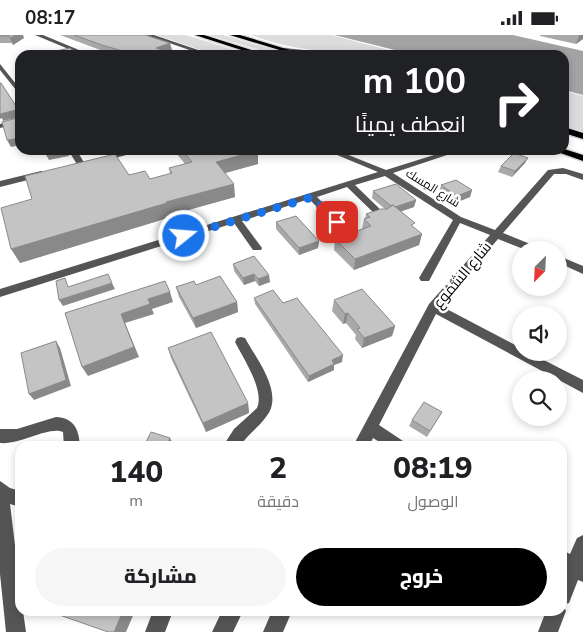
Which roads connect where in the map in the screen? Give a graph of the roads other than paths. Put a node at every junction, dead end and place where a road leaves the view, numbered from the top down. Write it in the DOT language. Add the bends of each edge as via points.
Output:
graph roads {
  1 [pos="38,35"];
  2 [pos="149,35"];
  3 [pos="198,35"];
  4 [pos="237,35"];
  5 [pos="245,49"];
  6 [pos="76,50"];
  7 [pos="195,50"];
  8 [pos="248,50"];
  9 [pos="284,50"];
  10 [pos="0,66"];
  11 [pos="15,86"];
  12 [pos="15,122"];
  13 [pos="0,126"];
  14 [pos="569,132"];
  15 [pos="583,136"];
  16 [pos="569,150"];
  17 [pos="569,153"];
  18 [pos="583,154"];
  19 [pos="74,155"];
  20 [pos="121,155"];
  21 [pos="342,155"];
  22 [pos="442,155"];
  23 [pos="583,157"];
  24 [pos="54,171"];
  25 [pos="387,173"];
  26 [pos="583,177"];
  27 [pos="0,184"];
  28 [pos="350,185"];
  29 [pos="312,197"];
  30 [pos="382,216"];
  31 [pos="458,219"];
  32 [pos="236,220"];
  33 [pos="337,222"];
  34 [pos="497,233"];
  35 [pos="515,241"];
  36 [pos="257,248"];
  37 [pos="568,263"];
  38 [pos="583,270"];
  39 [pos="425,278"];
  40 [pos="0,293"];
  41 [pos="433,307"];
  42 [pos="241,342"];
  43 [pos="583,387"];
  44 [pos="370,427"];
  45 [pos="0,436"];
  46 [pos="72,441"];
  47 [pos="234,441"];
  48 [pos="363,441"];
  49 [pos="391,441"];
  50 [pos="0,489"];
  51 [pos="0,494"];
  52 [pos="15,498"];
  53 [pos="583,544"];
  54 [pos="573,566"];
  55 [pos="567,582"];
  56 [pos="161,616"];
  57 [pos="230,616"];
  58 [pos="280,616"];
  59 [pos="554,616"];
  60 [pos="16,632"];
  61 [pos="155,632"];
  62 [pos="222,632"];
  63 [pos="273,632"];
  64 [pos="548,632"];
  1 -- 6 [label="street"];
  2 -- 7 [label="street"];
  3 -- 5 [label="highway"];
  4 -- 9 [label="highway"];
  5 -- 8 [label="highway"];
  10 -- 11 [label="street"];
  12 -- 13 [label="street"];
  14 -- 15 [label="highway"];
  16 -- 18 [label="highway"];
  17 -- 23 [label="highway"];
  19 -- 20 [label="street" via="76,166"];
  21 -- 25 [label="street, شارع المِسك"];
  22 -- 25 [label="street"];
  24 -- 27 [label="street"];
  25 -- 28 [label="street"];
  25 -- 31 [label="street, شارع المِسك"];
  26 -- 34 [label="street, شارع الشُّمُوع" via="566,171 551,172"];
  28 -- 29 [label="street"];
  28 -- 30 [label="street"];
  29 -- 32 [label="street"];
  29 -- 33 [label="street"];
  31 -- 34 [label="street, شارع المِسك"];
  31 -- 39 [label="street"];
  32 -- 36 [label="street"];
  32 -- 40 [label="street"];
  34 -- 35 [label="street, شارع المِسك"];
  34 -- 41 [label="street, شارع الشُّمُوع"];
  37 -- 38 [label="street"];
  41 -- 43 [label="street"];
  41 -- 44 [label="street, شارع الشُّمُوع"];
  42 -- 47 [label="street" via="265,389 266,403 262,412"];
  44 -- 48 [label="street, شارع الشُّمُوع"];
  44 -- 49 [label="street"];
  45 -- 46 [label="street" via="17,436 54,423 70,431"];
  50 -- 52 [label="street" via="5,495"];
  51 -- 60 [label="street"];
  53 -- 54 [label="street"];
  54 -- 55 [label="street"];
  56 -- 61 [label="street"];
  57 -- 62 [label="street"];
  58 -- 63 [label="street"];
  59 -- 64 [label="street"];
}
